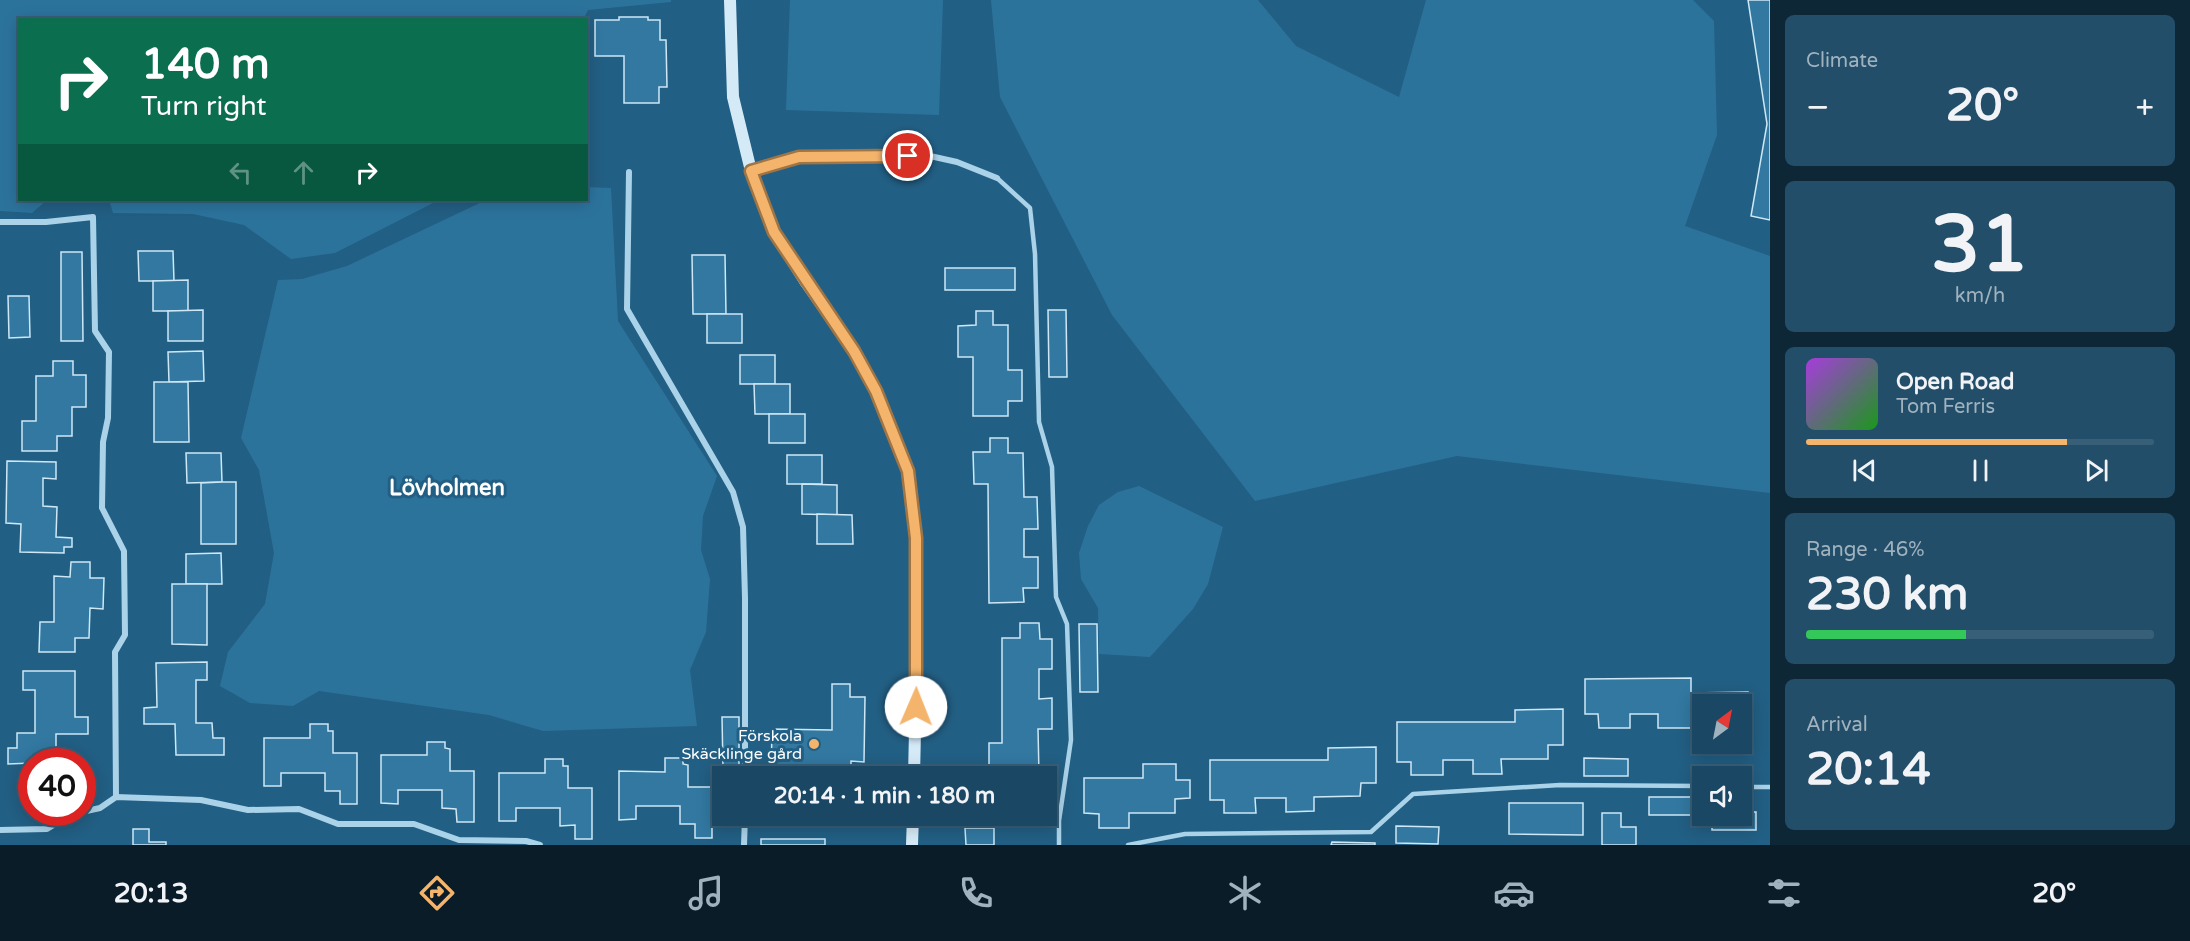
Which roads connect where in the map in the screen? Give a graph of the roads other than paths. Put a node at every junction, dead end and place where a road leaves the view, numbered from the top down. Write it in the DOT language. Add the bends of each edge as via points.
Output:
graph roads {
  1 [pos="730,0"];
  2 [pos="751,171"];
  3 [pos="629,172"];
  4 [pos="997,178"];
  5 [pos="0,222"];
  6 [pos="745,766"];
  7 [pos="914,766"];
  8 [pos="1692,786"];
  9 [pos="1752,787"];
  10 [pos="1770,787"];
  11 [pos="116,797"];
  12 [pos="96,809"];
  13 [pos="52,826"];
  14 [pos="745,826"];
  15 [pos="913,826"];
  16 [pos="0,830"];
  17 [pos="540,845"];
  18 [pos="744,845"];
  19 [pos="912,845"];
  20 [pos="1059,845"];
  21 [pos="1128,845"];
  1 -- 2 [label="street" via="734,97"];
  2 -- 4 [label="street" via="799,157 930,156"];
  2 -- 7 [label="street" via="774,232 854,351 876,391 908,471 916,538"];
  3 -- 6 [label="street" via="627,309 733,492 743,527"];
  4 -- 20 [label="lane" via="1030,208 1032,219 1039,422 1052,467 1056,597 1067,624 1071,740"];
  5 -- 11 [label="street" via="93,217 95,331 109,352 102,508 124,551 125,635 115,652"];
  8 -- 21 [label="lane" via="1560,785 1413,794 1371,832 1185,834"];
  9 -- 10 [label="lane"];
  11 -- 12 [label="street"];
  11 -- 17 [label="street" via="201,800 248,810 299,809 338,824 414,824 459,840 526,841"];
  13 -- 16 [label="street"];
  14 -- 18 [label="street"];
  15 -- 19 [label="street"];
}
